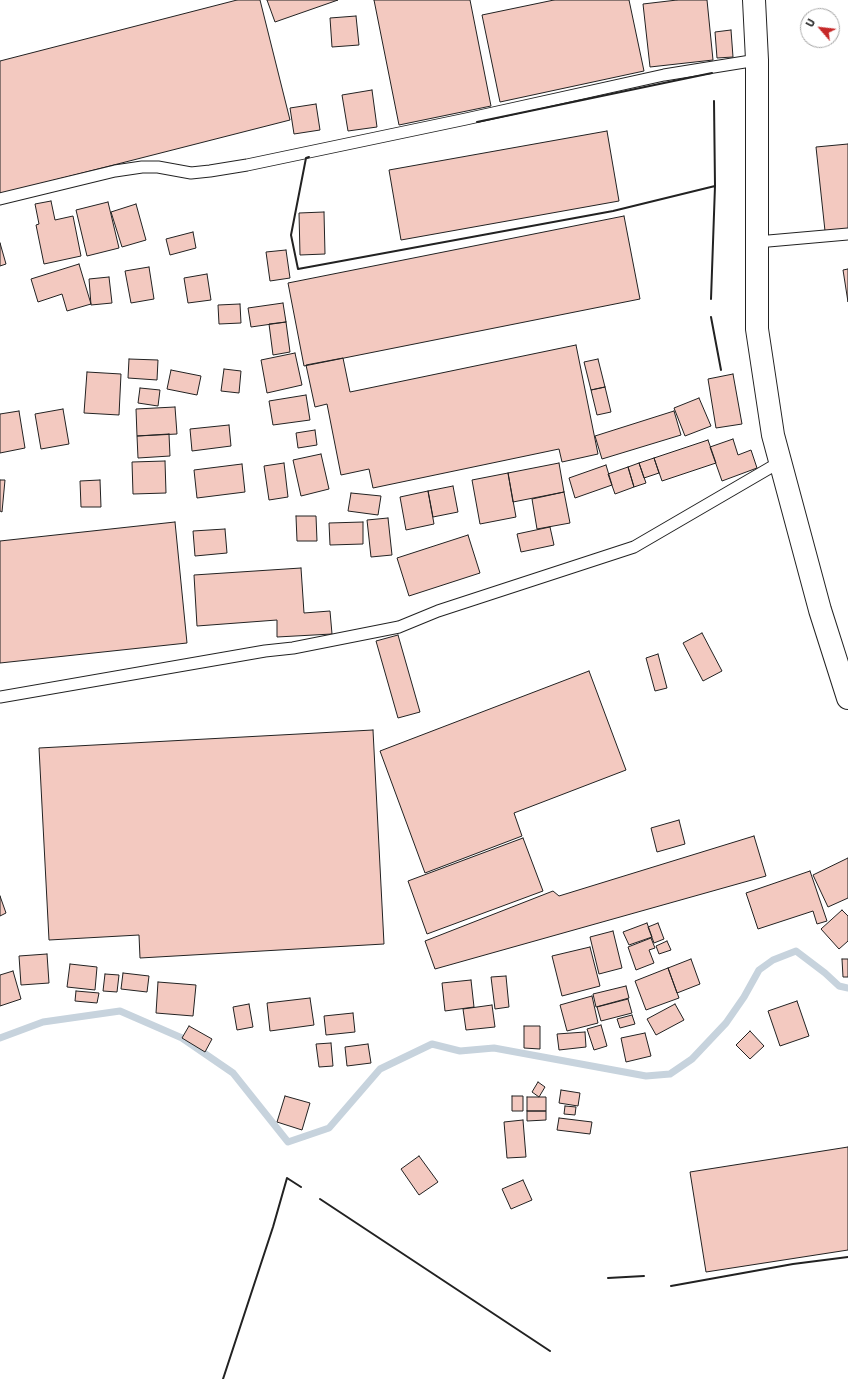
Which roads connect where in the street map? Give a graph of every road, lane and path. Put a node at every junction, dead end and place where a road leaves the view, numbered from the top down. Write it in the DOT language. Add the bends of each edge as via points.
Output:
graph roads {
  1 [pos="754,0"];
  2 [pos="756,60"];
  3 [pos="0,199"];
  4 [pos="848,234"];
  5 [pos="757,242"];
  6 [pos="780,462"];
  7 [pos="0,697"];
  8 [pos="848,698"];
  1 -- 2 [label="street"];
  2 -- 3 [label="lane" via="664,75 247,165 192,173 142,167"];
  2 -- 5 [label="street"];
  4 -- 5 [label="lane"];
  5 -- 6 [label="street" via="757,329 773,435"];
  6 -- 7 [label="lane" via="634,547 438,611 399,627 293,648"];
  6 -- 8 [label="street" via="820,610"];
}
